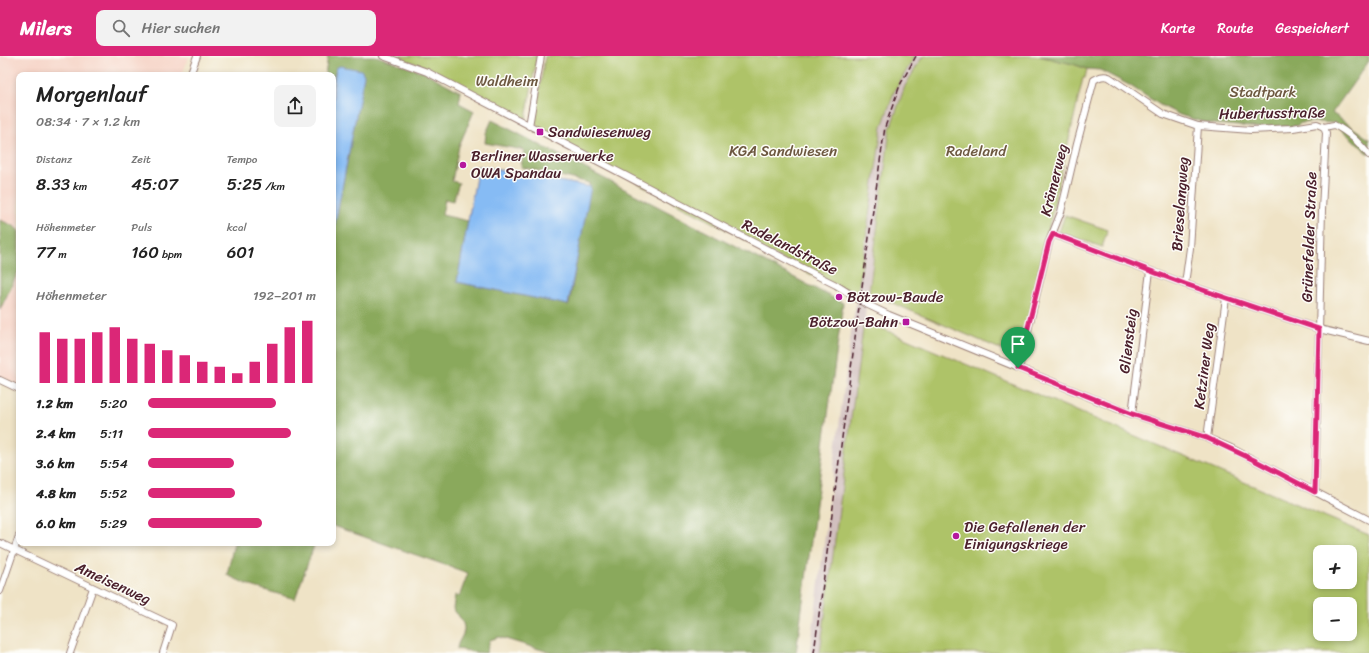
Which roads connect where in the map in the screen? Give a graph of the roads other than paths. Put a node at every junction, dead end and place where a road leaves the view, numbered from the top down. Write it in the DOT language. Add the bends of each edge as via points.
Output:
graph roads {
  1 [pos="197,56"];
  2 [pos="383,56"];
  3 [pos="541,56"];
  4 [pos="191,72"];
  5 [pos="1106,76"];
  6 [pos="529,126"];
  7 [pos="1198,126"];
  8 [pos="1324,127"];
  9 [pos="1369,155"];
  10 [pos="1053,234"];
  11 [pos="1150,271"];
  12 [pos="1185,284"];
  13 [pos="1226,298"];
  14 [pos="1319,329"];
  15 [pos="1369,341"];
  16 [pos="1018,368"];
  17 [pos="0,380"];
  18 [pos="16,388"];
  19 [pos="1132,414"];
  20 [pos="1207,438"];
  21 [pos="1315,492"];
  22 [pos="1369,520"];
  23 [pos="0,543"];
  24 [pos="16,544"];
  25 [pos="14,550"];
  26 [pos="93,588"];
  27 [pos="0,591"];
  28 [pos="70,653"];
  29 [pos="163,653"];
  1 -- 4 [label="street"];
  2 -- 6 [label="street, Radelandstraße" via="427,72"];
  3 -- 6 [label="street"];
  5 -- 7 [label="street, Hubertusstraße" via="1163,114"];
  5 -- 10 [label="street, Krämerweg" via="1094,80 1061,212"];
  6 -- 16 [label="street, Radelandstraße" via="823,278 874,308"];
  7 -- 8 [label="street, Hubertusstraße" via="1251,130 1317,124"];
  7 -- 12 [label="street, Brieselangweg" via="1190,248"];
  8 -- 9 [label="street, Hubertusstraße" via="1338,127"];
  8 -- 14 [label="street, Grünefelder Straße" via="1326,133"];
  10 -- 11 [label="street"];
  10 -- 16 [label="street, Krämerweg"];
  11 -- 12 [label="street"];
  11 -- 19 [label="street, Gliensteig"];
  12 -- 13 [label="street"];
  13 -- 14 [label="street"];
  13 -- 20 [label="street, Ketziner Weg"];
  14 -- 15 [label="street"];
  14 -- 21 [label="street, Grünefelder Straße"];
  16 -- 19 [label="street, Radelandstraße"];
  17 -- 18 [label="street"];
  19 -- 20 [label="street, Radelandstraße"];
  20 -- 21 [label="street, Radelandstraße"];
  21 -- 22 [label="street, Radelandstraße"];
  23 -- 25 [label="street, Ameisenweg"];
  24 -- 25 [label="street"];
  25 -- 26 [label="street, Ameisenweg"];
  25 -- 27 [label="street"];
  26 -- 28 [label="street"];
  26 -- 29 [label="street, Ameisenweg" via="172,625"];
}
